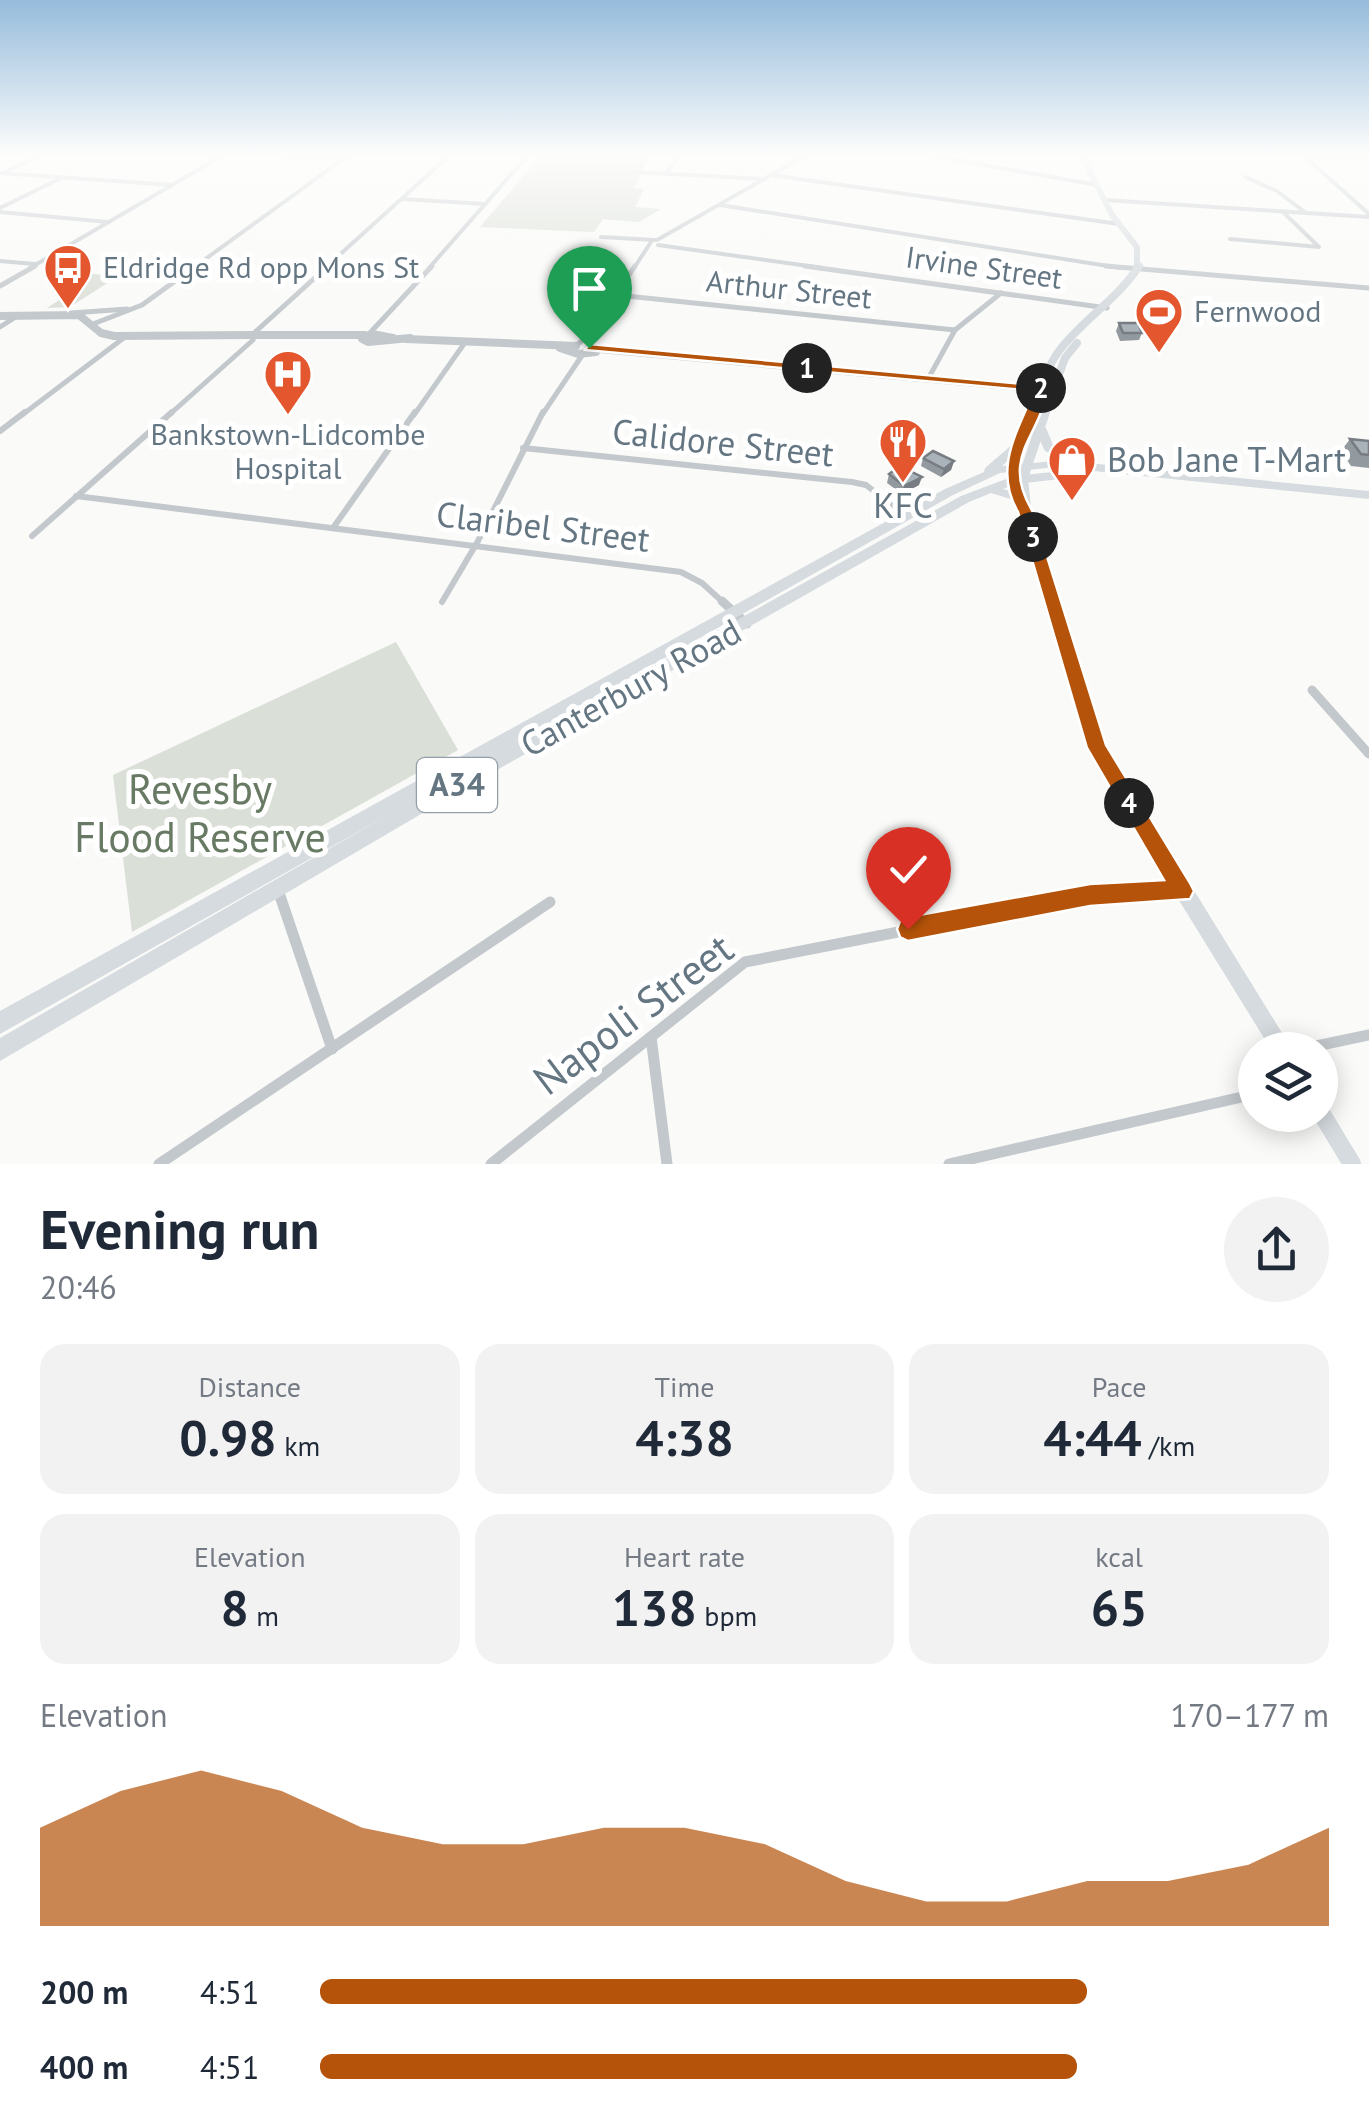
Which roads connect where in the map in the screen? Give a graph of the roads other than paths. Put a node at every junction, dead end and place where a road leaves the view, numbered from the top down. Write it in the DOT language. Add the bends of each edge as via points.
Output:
graph roads {
  1 [pos="132,208"];
  2 [pos="275,208"];
  3 [pos="392,208"];
  4 [pos="481,208"];
  5 [pos="714,208"];
  6 [pos="741,208"];
  7 [pos="1008,208"];
  8 [pos="1109,208"];
  9 [pos="1239,208"];
  10 [pos="1301,208"];
  11 [pos="0,210"];
  12 [pos="1282,211"];
  13 [pos="1306,213"];
  14 [pos="1369,215"];
  15 [pos="108,222"];
  16 [pos="1119,224"];
  17 [pos="601,237"];
  18 [pos="1230,239"];
  19 [pos="657,242"];
  20 [pos="1318,247"];
  21 [pos="1328,251"];
  22 [pos="0,261"];
  23 [pos="37,264"];
  24 [pos="1138,270"];
  25 [pos="0,286"];
  26 [pos="1369,288"];
  27 [pos="1001,293"];
  28 [pos="617,294"];
  29 [pos="1107,308"];
  30 [pos="136,309"];
  31 [pos="62,314"];
  32 [pos="19,315"];
  33 [pos="0,316"];
  34 [pos="93,324"];
  35 [pos="0,328"];
  36 [pos="955,330"];
  37 [pos="372,335"];
  38 [pos="125,337"];
  39 [pos="252,337"];
  40 [pos="466,342"];
  41 [pos="580,350"];
  42 [pos="928,379"];
  43 [pos="1047,389"];
  44 [pos="1040,428"];
  45 [pos="0,431"];
  46 [pos="1018,444"];
  47 [pos="523,448"];
  48 [pos="1093,466"];
  49 [pos="1124,472"];
  50 [pos="1019,473"];
  51 [pos="985,482"];
  52 [pos="1369,495"];
  53 [pos="76,496"];
  54 [pos="1021,505"];
  55 [pos="906,516"];
  56 [pos="332,528"];
  57 [pos="32,536"];
  58 [pos="472,546"];
  59 [pos="442,602"];
  60 [pos="734,612"];
  61 [pos="747,624"];
  62 [pos="1312,690"];
  63 [pos="1369,754"];
  64 [pos="278,890"];
  65 [pos="1182,891"];
  66 [pos="550,902"];
  67 [pos="0,1024"];
  68 [pos="1271,1032"];
  69 [pos="1369,1035"];
  70 [pos="651,1036"];
  71 [pos="1338,1041"];
  72 [pos="332,1049"];
  73 [pos="0,1050"];
  74 [pos="1238,1098"];
  75 [pos="1333,1132"];
  76 [pos="159,1164"];
  77 [pos="491,1164"];
  78 [pos="667,1164"];
  79 [pos="950,1164"];
  80 [pos="1352,1164"];
  1 -- 15 [label="street"];
  2 -- 30 [label="street"];
  3 -- 39 [label="street"];
  4 -- 37 [label="street"];
  5 -- 19 [label="street"];
  6 -- 24 [label="street"];
  7 -- 16 [label="street"];
  8 -- 16 [label="main road"];
  9 -- 12 [label="street"];
  10 -- 13 [label="street"];
  11 -- 15 [label="street"];
  12 -- 13 [label="street"];
  12 -- 20 [label="street"];
  13 -- 14 [label="street"];
  15 -- 23 [label="street"];
  16 -- 24 [label="main road" via="1139,252"];
  17 -- 19 [label="street, Irvine Street"];
  18 -- 20 [label="street"];
  19 -- 27 [label="street, Irvine Street"];
  19 -- 28 [label="street"];
  20 -- 21 [label="street"];
  22 -- 23 [label="street"];
  23 -- 25 [label="street"];
  24 -- 26 [label="street"];
  24 -- 29 [label="main road"];
  27 -- 29 [label="street, Irvine Street"];
  27 -- 36 [label="street"];
  28 -- 36 [label="street, Arthur Street"];
  28 -- 41 [label="street"];
  29 -- 43 [label="main road" via="1058,353"];
  30 -- 31 [label="street"];
  30 -- 34 [label="street"];
  31 -- 32 [label="street"];
  31 -- 34 [label="street"];
  32 -- 33 [label="street"];
  32 -- 35 [label="street"];
  34 -- 38 [label="street" via="103,334"];
  36 -- 42 [label="street"];
  37 -- 39 [label="street"];
  37 -- 40 [label="street"];
  38 -- 39 [label="street"];
  38 -- 45 [label="street"];
  39 -- 53 [label="street"];
  40 -- 41 [label="street"];
  40 -- 56 [label="street"];
  41 -- 42 [label="street"];
  41 -- 47 [label="street"];
  42 -- 43 [label="street"];
  43 -- 44 [label="main road"];
  43 -- 46 [label="main road"];
  44 -- 48 [label="highway" via="1052,450"];
  44 -- 50 [label="main road"];
  46 -- 50 [label="main road"];
  46 -- 51 [label="highway"];
  47 -- 55 [label="street, Calidore Street" via="852,482"];
  47 -- 58 [label="street"];
  48 -- 49 [label="highway, Canterbury Road / A34"];
  48 -- 50 [label="highway, Canterbury Road / A34"];
  49 -- 50 [label="highway, Canterbury Road / A34"];
  49 -- 52 [label="highway, Canterbury Road / A34"];
  50 -- 51 [label="highway, Canterbury Road / A34"];
  50 -- 54 [label="main road"];
  50 -- 54 [label="main road"];
  51 -- 54 [label="highway"];
  51 -- 55 [label="highway, Canterbury Road / A34"];
  51 -- 61 [label="highway, Canterbury Road / A34"];
  53 -- 56 [label="street, Claribel Street"];
  53 -- 57 [label="street"];
  54 -- 65 [label="main road" via="1097,748"];
  55 -- 60 [label="highway, Canterbury Road / A34"];
  56 -- 58 [label="street, Claribel Street"];
  58 -- 59 [label="street"];
  58 -- 60 [label="street, Claribel Street" via="681,572"];
  60 -- 61 [label="street, Claribel Street"];
  60 -- 67 [label="highway, Canterbury Road / A34"];
  61 -- 64 [label="highway, Canterbury Road / A34"];
  62 -- 63 [label="street"];
  64 -- 72 [label="street"];
  64 -- 73 [label="highway, Canterbury Road / A34"];
  65 -- 68 [label="main road"];
  65 -- 70 [label="street, Napoli Street" via="1076,897 758,957"];
  66 -- 72 [label="street"];
  69 -- 71 [label="street"];
  70 -- 77 [label="street, Napoli Street"];
  70 -- 78 [label="street"];
  72 -- 76 [label="street"];
  74 -- 79 [label="street"];
  75 -- 80 [label="main road"];
}
